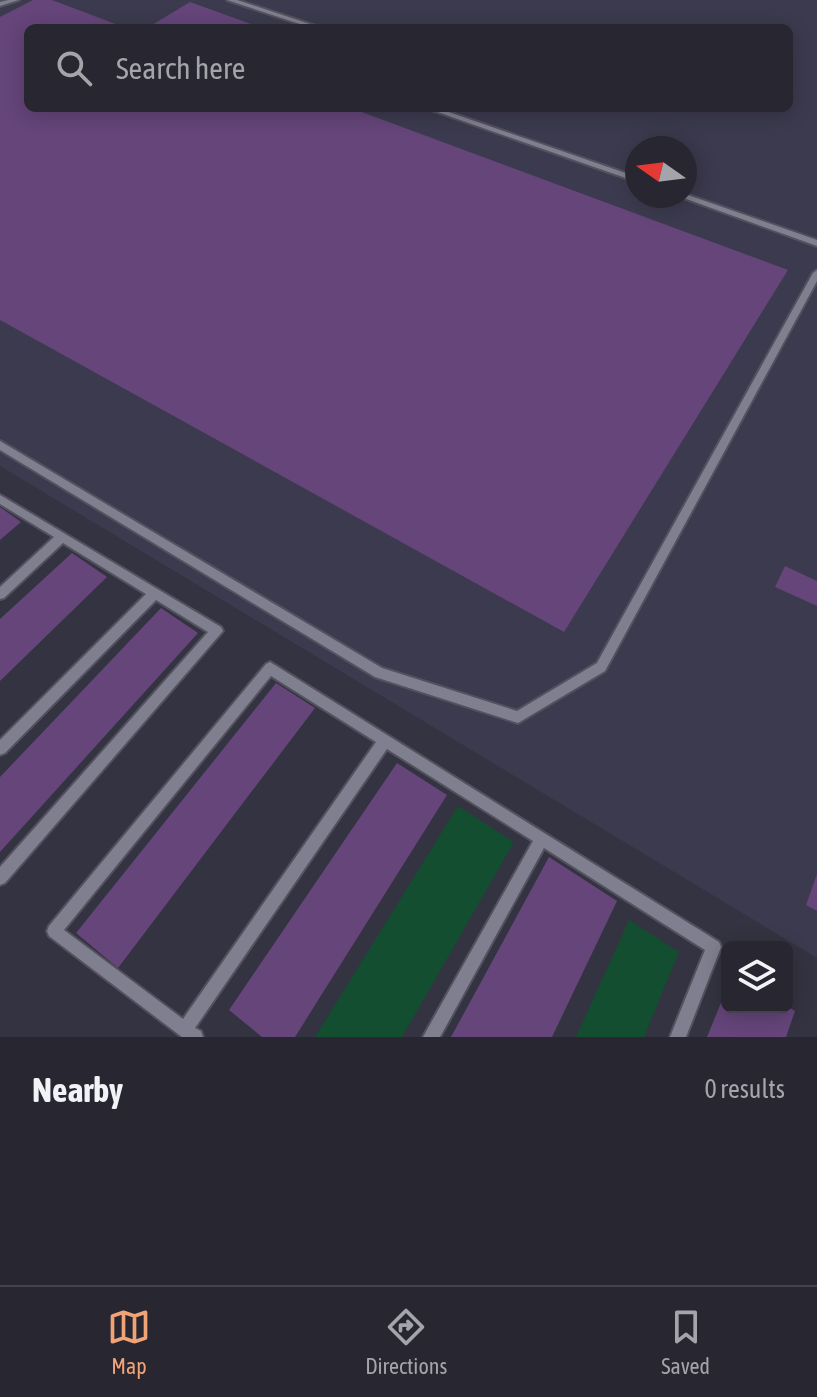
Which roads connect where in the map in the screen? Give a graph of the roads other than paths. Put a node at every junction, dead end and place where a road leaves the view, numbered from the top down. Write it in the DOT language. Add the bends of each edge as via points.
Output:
graph roads {
  1 [pos="16,0"];
  2 [pos="230,0"];
  3 [pos="0,4"];
  4 [pos="306,24"];
  5 [pos="442,112"];
  6 [pos="625,176"];
  7 [pos="697,201"];
  8 [pos="817,243"];
  9 [pos="817,273"];
  10 [pos="0,445"];
  11 [pos="0,499"];
  12 [pos="62,537"];
  13 [pos="155,593"];
  14 [pos="0,594"];
  15 [pos="385,740"];
  16 [pos="0,749"];
  17 [pos="542,839"];
  18 [pos="0,878"];
  19 [pos="190,1032"];
  20 [pos="431,1037"];
  21 [pos="678,1037"];
  1 -- 3 [label="lane"];
  2 -- 4 [label="lane"];
  5 -- 6 [label="lane"];
  7 -- 8 [label="lane"];
  9 -- 10 [label="lane" via="601,667 518,717 379,673"];
  11 -- 12 [label="lane"];
  12 -- 13 [label="lane"];
  12 -- 14 [label="lane"];
  13 -- 16 [label="lane"];
  13 -- 18 [label="lane" via="217,631"];
  15 -- 17 [label="lane"];
  15 -- 19 [label="lane"];
  15 -- 19 [label="lane" via="270,668 54,931"];
  17 -- 20 [label="lane"];
  17 -- 21 [label="lane" via="714,947"];
}
